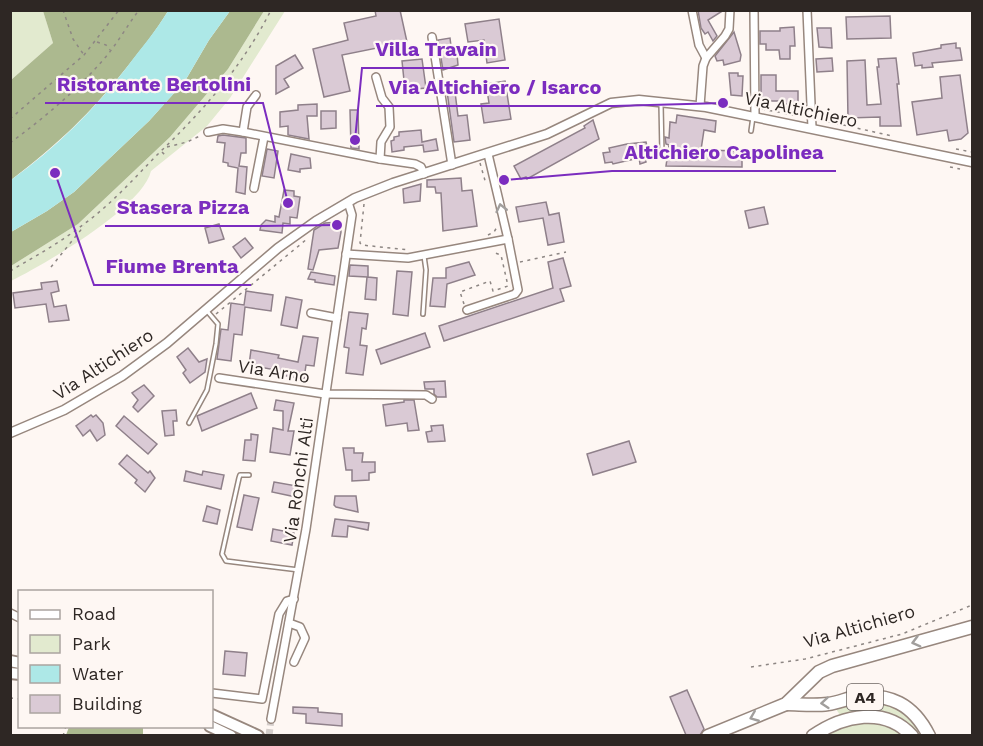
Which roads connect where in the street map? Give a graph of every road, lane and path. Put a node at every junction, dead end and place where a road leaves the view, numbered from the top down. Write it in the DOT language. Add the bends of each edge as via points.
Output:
graph roads {
  1 [pos="63,10"];
  2 [pos="119,10"];
  3 [pos="140,10"];
  4 [pos="271,10"];
  5 [pos="692,10"];
  6 [pos="730,10"];
  7 [pos="754,10"];
  8 [pos="807,10"];
  9 [pos="432,37"];
  10 [pos="96,42"];
  11 [pos="111,50"];
  12 [pos="84,55"];
  13 [pos="706,58"];
  14 [pos="376,77"];
  15 [pos="256,95"];
  16 [pos="661,102"];
  17 [pos="700,106"];
  18 [pos="754,113"];
  19 [pos="811,118"];
  20 [pos="10,119"];
  21 [pos="812,128"];
  22 [pos="751,131"];
  23 [pos="208,132"];
  24 [pos="243,132"];
  25 [pos="264,137"];
  26 [pos="896,137"];
  27 [pos="10,143"];
  28 [pos="166,148"];
  29 [pos="952,149"];
  30 [pos="161,152"];
  31 [pos="972,152"];
  32 [pos="488,154"];
  33 [pos="662,154"];
  34 [pos="478,156"];
  35 [pos="167,157"];
  36 [pos="380,159"];
  37 [pos="972,162"];
  38 [pos="452,165"];
  39 [pos="424,174"];
  40 [pos="254,188"];
  41 [pos="488,192"];
  42 [pos="348,202"];
  43 [pos="364,204"];
  44 [pos="495,219"];
  45 [pos="87,222"];
  46 [pos="306,227"];
  47 [pos="488,234"];
  48 [pos="508,239"];
  49 [pos="409,250"];
  50 [pos="492,252"];
  51 [pos="566,252"];
  52 [pos="346,254"];
  53 [pos="424,256"];
  54 [pos="519,262"];
  55 [pos="51,267"];
  56 [pos="10,271"];
  57 [pos="10,277"];
  58 [pos="12,280"];
  59 [pos="467,310"];
  60 [pos="208,312"];
  61 [pos="311,313"];
  62 [pos="423,314"];
  63 [pos="337,318"];
  64 [pos="219,378"];
  65 [pos="325,394"];
  66 [pos="432,399"];
  67 [pos="189,423"];
  68 [pos="10,433"];
  69 [pos="249,475"];
  70 [pos="300,570"];
  71 [pos="294,599"];
  72 [pos="972,605"];
  73 [pos="289,623"];
  74 [pos="972,627"];
  75 [pos="294,662"];
  76 [pos="751,667"];
  77 [pos="213,693"];
  78 [pos="786,704"];
  79 [pos="213,715"];
  80 [pos="271,719"];
  81 [pos="213,727"];
  82 [pos="231,735"];
  83 [pos="258,735"];
  84 [pos="708,735"];
  85 [pos="813,735"];
  86 [pos="912,735"];
  87 [pos="928,735"];
  1 -- 12 [label="path" via="73,39"];
  2 -- 10 [label="path"];
  3 -- 11 [label="path"];
  4 -- 28 [label="path" via="224,83"];
  5 -- 13 [label="street" via="699,45"];
  6 -- 13 [label="street" via="729,29"];
  7 -- 18 [label="street"];
  8 -- 19 [label="street"];
  9 -- 38 [label="street"];
  10 -- 11 [label="path"];
  10 -- 12 [label="path"];
  11 -- 27 [label="path" via="70,95"];
  12 -- 20 [label="path"];
  13 -- 17 [label="street"];
  14 -- 36 [label="street" via="389,107 390,127 381,142"];
  15 -- 24 [label="street" via="247,107"];
  16 -- 17 [label="street, Via Altichiero"];
  16 -- 32 [label="street, Via Altichiero" via="611,104 547,134"];
  16 -- 33 [label="lane"];
  17 -- 18 [label="street, Via Altichiero"];
  18 -- 19 [label="path"];
  18 -- 21 [label="street, Via Altichiero"];
  18 -- 22 [label="lane"];
  19 -- 21 [label="street"];
  19 -- 26 [label="path"];
  21 -- 37 [label="street, Via Altichiero"];
  23 -- 24 [label="street"];
  23 -- 28 [label="path"];
  24 -- 25 [label="street"];
  25 -- 36 [label="street"];
  25 -- 40 [label="street"];
  28 -- 30 [label="path"];
  29 -- 31 [label="path"];
  30 -- 35 [label="path"];
  30 -- 45 [label="path"];
  32 -- 34 [label="street, Via Altichiero"];
  48 -- 32 [label="street, one-way"];
  34 -- 38 [label="street, Via Altichiero"];
  34 -- 41 [label="path"];
  36 -- 39 [label="street" via="416,164"];
  38 -- 39 [label="street, Via Altichiero"];
  39 -- 42 [label="street, Via Altichiero"];
  42 -- 46 [label="street, Via Altichiero"];
  42 -- 52 [label="street, Via Ronchi Alti" via="352,215"];
  43 -- 49 [label="path" via="360,243"];
  44 -- 47 [label="path" via="497,228"];
  45 -- 55 [label="path"];
  45 -- 56 [label="path"];
  46 -- 60 [label="street, Via Altichiero"];
  46 -- 60 [label="path" via="308,238 218,313"];
  48 -- 53 [label="street"];
  48 -- 59 [label="street" via="516,294"];
  50 -- 59 [label="path" via="501,255 508,285 493,291 490,281 460,292"];
  51 -- 54 [label="path"];
  52 -- 53 [label="street"];
  52 -- 63 [label="street, Via Ronchi Alti"];
  53 -- 62 [label="lane"];
  57 -- 58 [label="path"];
  60 -- 67 [label="lane" via="218,324 210,381"];
  60 -- 68 [label="street, Via Altichiero" via="122,376 64,411"];
  61 -- 63 [label="street"];
  63 -- 65 [label="street, Via Ronchi Alti"];
  64 -- 65 [label="street, Via Arno"];
  65 -- 66 [label="street, Via Ronchi Alti" via="426,395"];
  65 -- 70 [label="street, Via Ronchi Alti"];
  69 -- 70 [label="lane, Via Ronchi Alti" via="239,478 223,558"];
  70 -- 71 [label="street, Via Ronchi Alti"];
  71 -- 73 [label="street, Via Ronchi Alti"];
  71 -- 77 [label="street, Via Ronchi Alti" via="287,601 279,614 262,699"];
  72 -- 76 [label="path, Via Altichiero" via="902,634 805,659"];
  73 -- 75 [label="street" via="300,627 304,638"];
  73 -- 80 [label="street, Via Ronchi Alti"];
  74 -- 78 [label="highway, one-way" via="831,666 819,672"];
  78 -- 84 [label="highway, A4, one-way"];
  87 -- 78 [label="highway, A4, one-way" via="915,714 891,700 866,696 830,704"];
  79 -- 83 [label="highway"];
  81 -- 82 [label="highway"];
  85 -- 86 [label="highway" via="861,716 897,723"];
}
